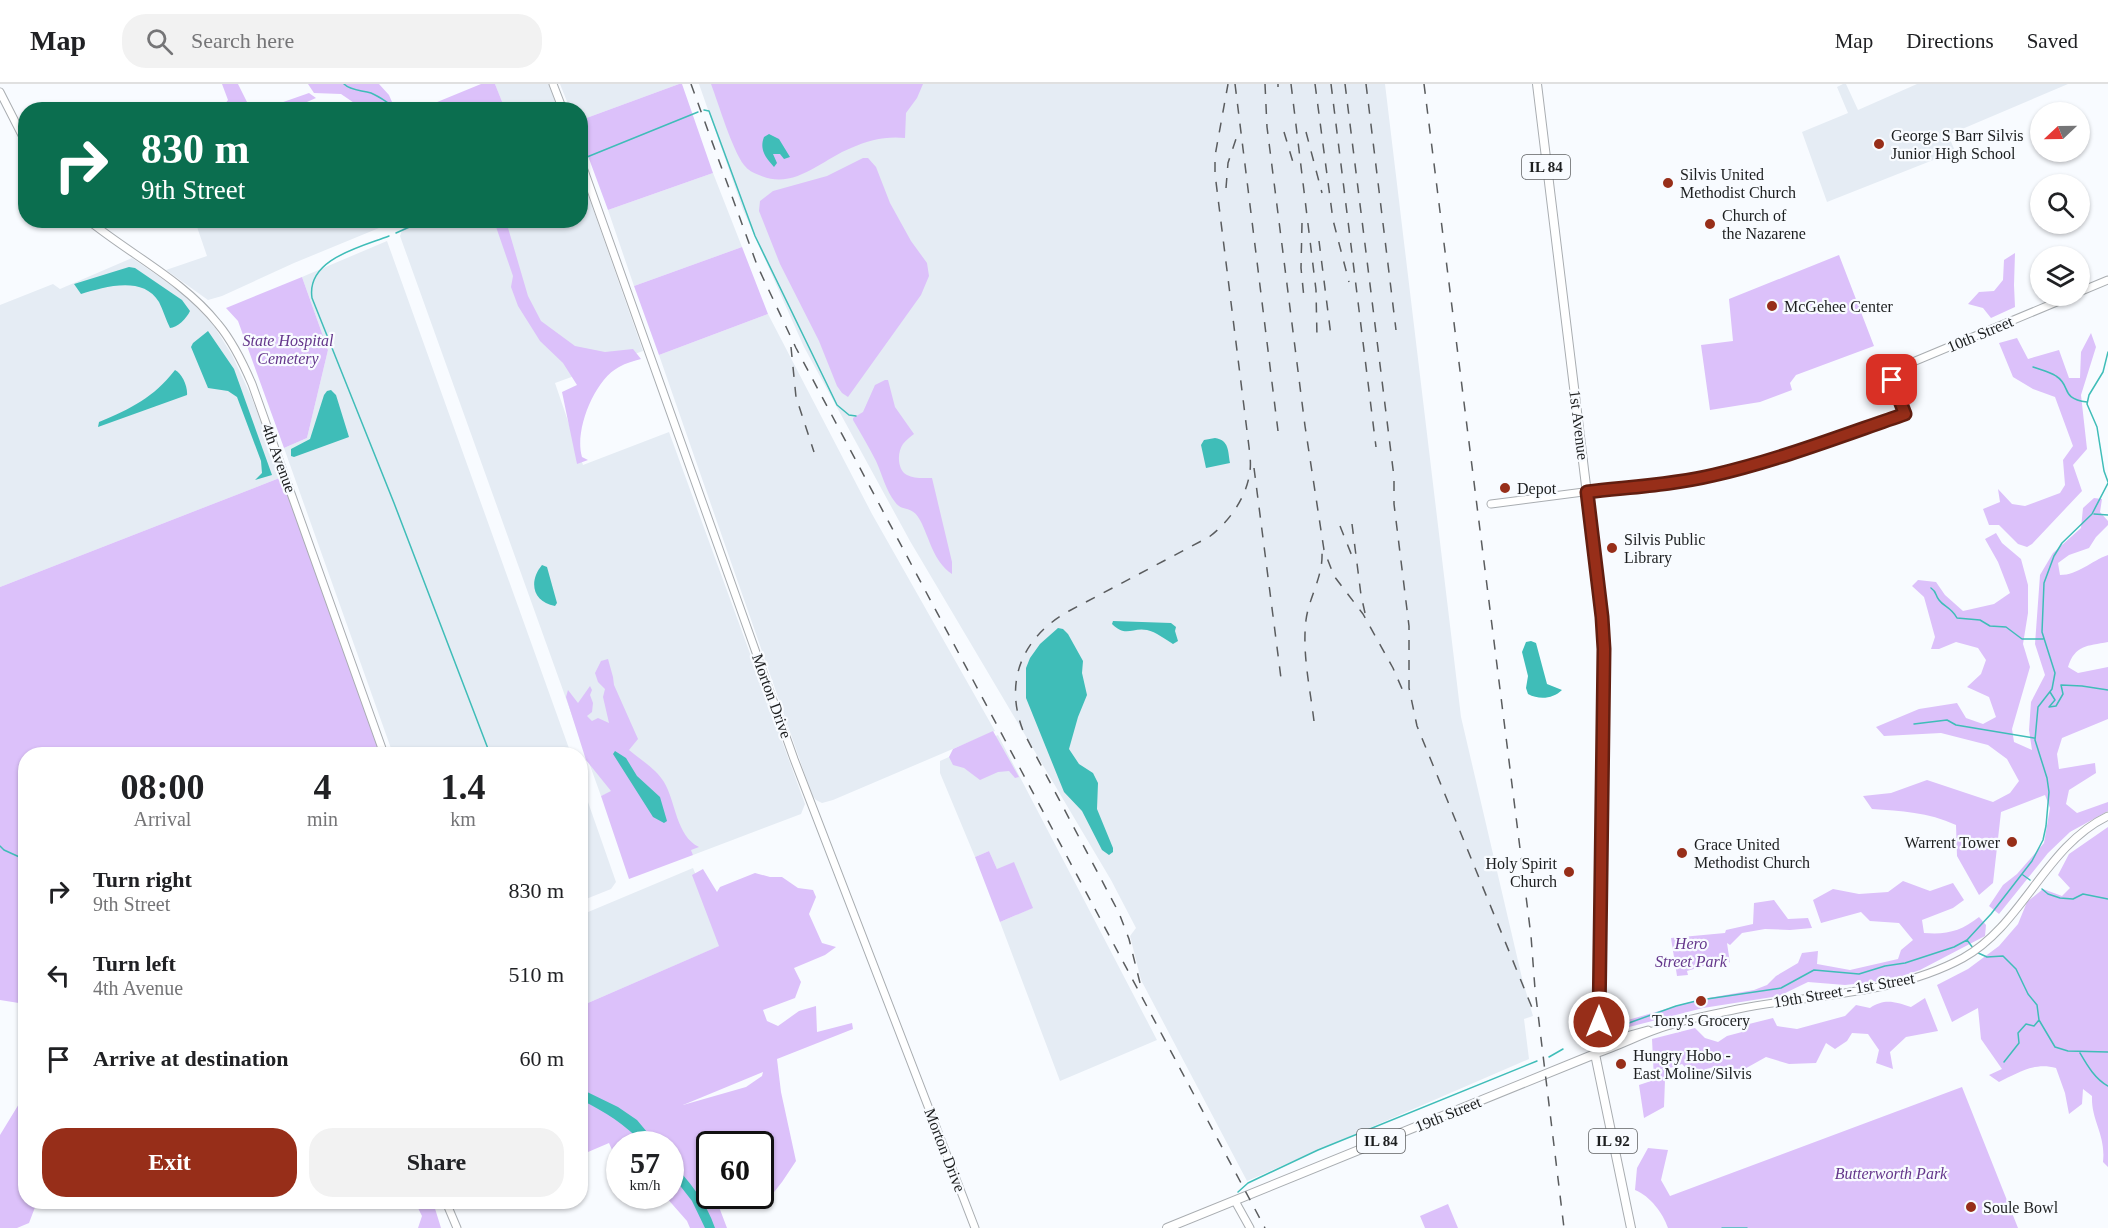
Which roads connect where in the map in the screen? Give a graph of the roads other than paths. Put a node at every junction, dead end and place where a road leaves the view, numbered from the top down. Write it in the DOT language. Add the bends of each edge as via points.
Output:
graph roads {
  1 [pos="553,84"];
  2 [pos="1537,84"];
  3 [pos="0,92"];
  4 [pos="560,102"];
  5 [pos="18,127"];
  6 [pos="588,181"];
  7 [pos="99,228"];
  8 [pos="2108,280"];
  9 [pos="2090,287"];
  10 [pos="2047,306"];
  11 [pos="1587,492"];
  12 [pos="1491,504"];
  13 [pos="382,747"];
  14 [pos="2108,816"];
  15 [pos="1599,1022"];
  16 [pos="1665,1026"];
  17 [pos="1595,1054"];
  18 [pos="1235,1201"];
  19 [pos="449,1209"];
  20 [pos="456,1228"];
  21 [pos="975,1228"];
  22 [pos="1167,1228"];
  23 [pos="1250,1228"];
  24 [pos="1631,1228"];
  1 -- 4 [label="street"];
  2 -- 11 [label="main road, 1st Avenue / IL 84"];
  3 -- 5 [label="street"];
  6 -- 21 [label="street, Morton Drive" via="795,759"];
  7 -- 13 [label="street, 4th Avenue" via="183,289 219,324 240,358"];
  8 -- 9 [label="street"];
  10 -- 11 [label="street, 10th Street" via="1889,372 1905,414 1801,451 1714,475"];
  11 -- 12 [label="street"];
  11 -- 15 [label="main road, 1st Avenue / IL 84" via="1604,649"];
  14 -- 16 [label="street, 19th Street - 1st Street" via="2058,856 1991,938 1965,957 1906,981 1739,1009"];
  15 -- 16 [label="street" via="1605,1035 1614,1040"];
  15 -- 17 [label="main road, 1st Avenue / IL 84"];
  16 -- 17 [label="street, 19th Street - 1st Street"];
  17 -- 18 [label="main road, 19th Street / IL 84"];
  17 -- 24 [label="main road, IL 92"];
  18 -- 22 [label="main road, 19th Street / IL 84"];
  18 -- 23 [label="street"];
  19 -- 20 [label="street"];
}
